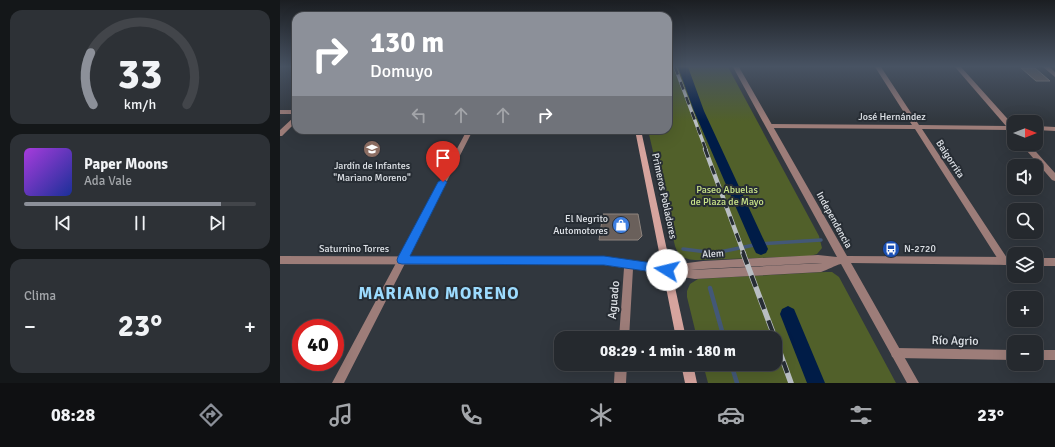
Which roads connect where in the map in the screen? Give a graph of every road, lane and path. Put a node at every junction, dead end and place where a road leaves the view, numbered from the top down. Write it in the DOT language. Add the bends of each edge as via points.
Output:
graph roads {
  1 [pos="746,85"];
  2 [pos="890,85"];
  3 [pos="974,85"];
  4 [pos="280,112"];
  5 [pos="292,112"];
  6 [pos="292,122"];
  7 [pos="1007,122"];
  8 [pos="770,126"];
  9 [pos="916,126"];
  10 [pos="1043,128"];
  11 [pos="1007,129"];
  12 [pos="1055,129"];
  13 [pos="280,134"];
  14 [pos="468,134"];
  15 [pos="639,134"];
  16 [pos="1031,151"];
  17 [pos="1055,178"];
  18 [pos="1007,258"];
  19 [pos="280,260"];
  20 [pos="402,260"];
  21 [pos="839,260"];
  22 [pos="1007,261"];
  23 [pos="1043,262"];
  24 [pos="1055,262"];
  25 [pos="629,264"];
  26 [pos="667,270"];
  27 [pos="624,331"];
  28 [pos="680,331"];
  29 [pos="896,353"];
  30 [pos="1007,354"];
  31 [pos="1043,355"];
  32 [pos="1055,355"];
  33 [pos="621,371"];
  34 [pos="688,371"];
  35 [pos="338,383"];
  36 [pos="620,383"];
  37 [pos="691,383"];
  38 [pos="913,383"];
  1 -- 8 [label="street, Independencia"];
  2 -- 9 [label="street, Baigorrita"];
  3 -- 7 [label="street"];
  4 -- 5 [label="street"];
  6 -- 13 [label="street"];
  8 -- 9 [label="street, José Hernández"];
  8 -- 21 [label="street, Independencia"];
  9 -- 11 [label="street, José Hernández"];
  9 -- 18 [label="street, Baigorrita"];
  10 -- 12 [label="street"];
  14 -- 20 [label="street"];
  15 -- 26 [label="main road, Primeros Pobladores"];
  16 -- 17 [label="street"];
  19 -- 20 [label="street, Saturnino Torres"];
  20 -- 25 [label="street, Saturnino Torres" via="604,261"];
  20 -- 35 [label="street"];
  21 -- 22 [label="street, Alem"];
  21 -- 26 [label="street, Alem" via="821,268 703,274"];
  21 -- 29 [label="street, Independencia"];
  23 -- 24 [label="street"];
  25 -- 26 [label="street, Saturnino Torres"];
  25 -- 27 [label="street, Aguado"];
  26 -- 28 [label="main road, Primeros Pobladores"];
  29 -- 30 [label="street, Río Agrio"];
  29 -- 38 [label="street, Independencia"];
  31 -- 32 [label="street"];
  33 -- 36 [label="street"];
  34 -- 37 [label="main road"];
}
